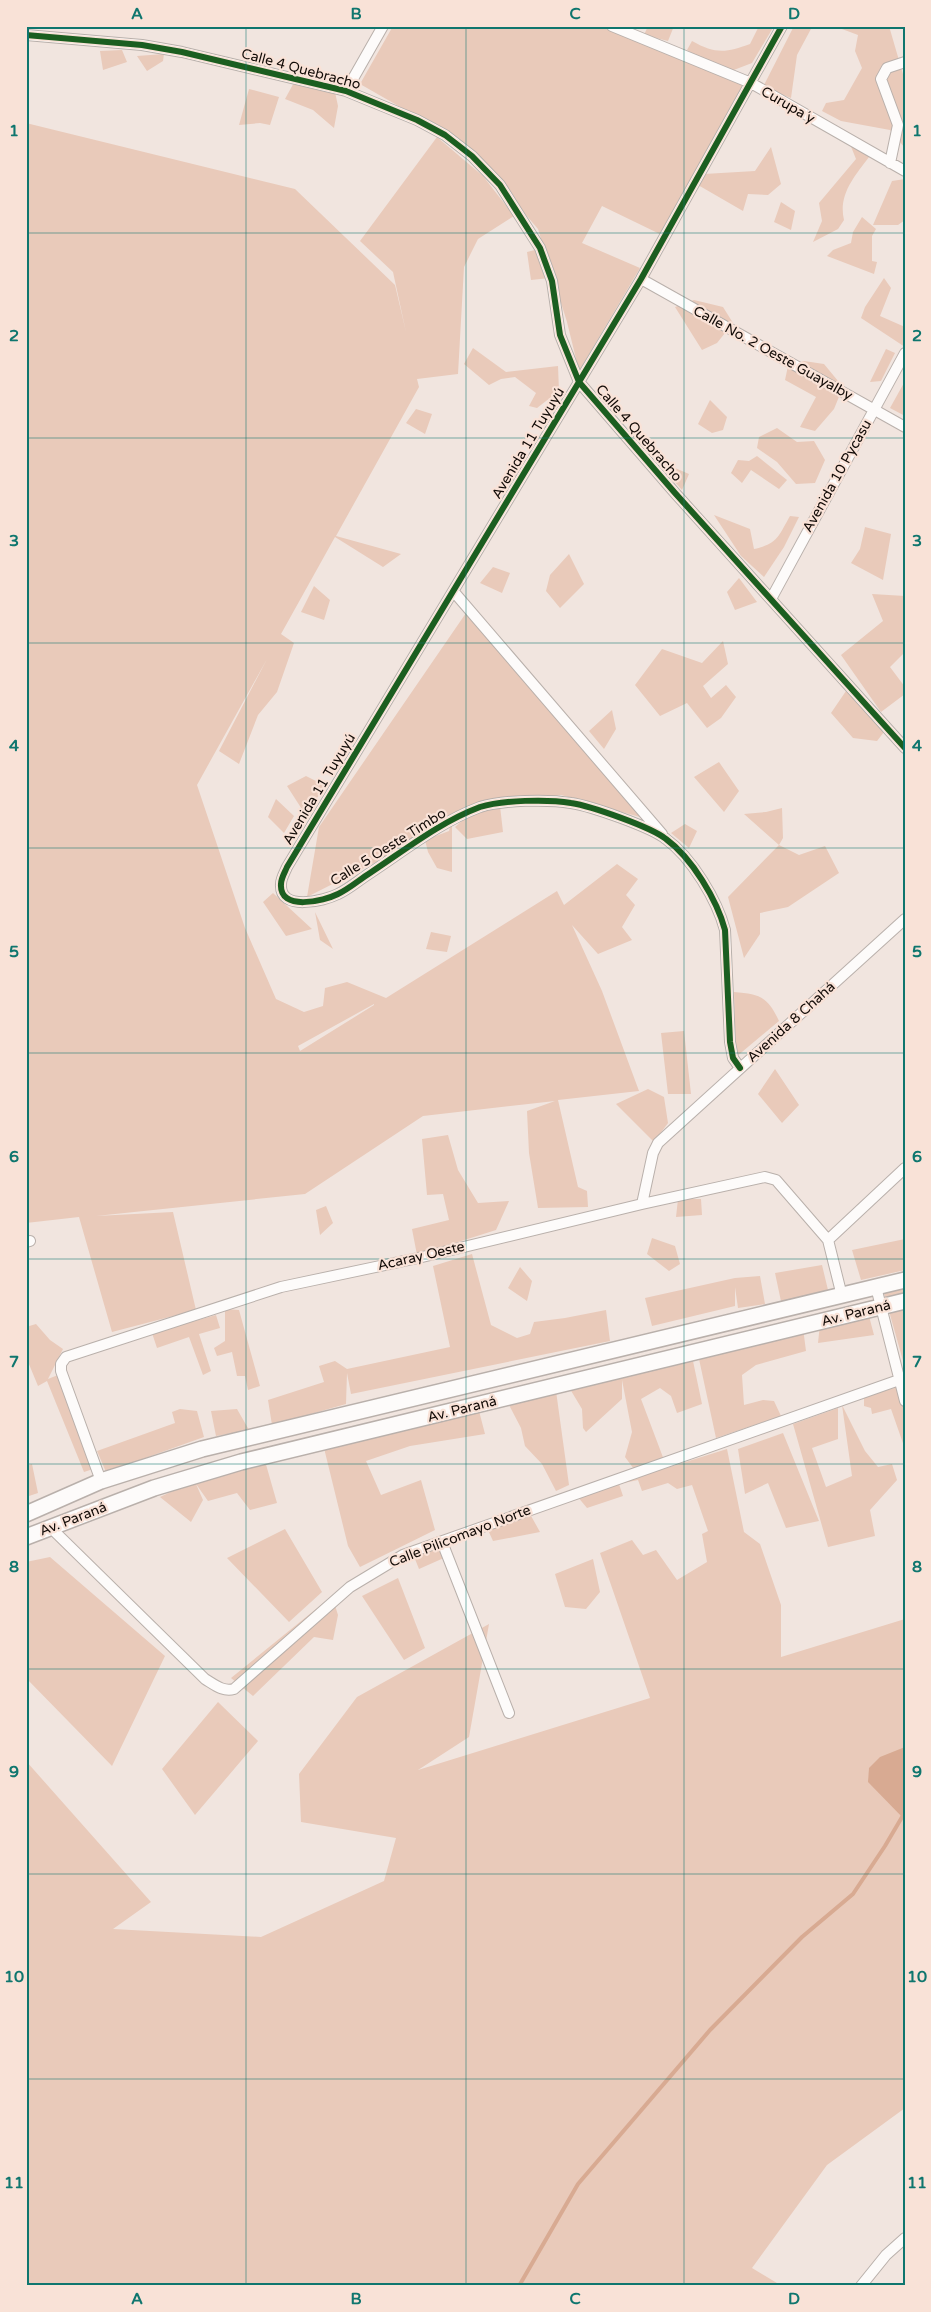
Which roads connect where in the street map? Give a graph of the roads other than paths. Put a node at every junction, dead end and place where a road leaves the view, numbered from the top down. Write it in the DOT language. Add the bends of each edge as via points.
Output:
graph roads {
  1 [pos="383,26"];
  2 [pos="612,26"];
  3 [pos="782,26"];
  4 [pos="26,35"];
  5 [pos="905,62"];
  6 [pos="751,84"];
  7 [pos="346,91"];
  8 [pos="890,163"];
  9 [pos="905,171"];
  10 [pos="641,279"];
  11 [pos="905,353"];
  12 [pos="579,382"];
  13 [pos="873,410"];
  14 [pos="905,427"];
  15 [pos="454,592"];
  16 [pos="771,598"];
  17 [pos="905,748"];
  18 [pos="666,838"];
  19 [pos="287,867"];
  20 [pos="905,919"];
  21 [pos="740,1068"];
  22 [pos="905,1168"];
  23 [pos="642,1204"];
  24 [pos="828,1240"];
  25 [pos="905,1280"];
  26 [pos="876,1288"];
  27 [pos="842,1296"];
  28 [pos="905,1301"];
  29 [pos="881,1307"];
  30 [pos="898,1380"];
  31 [pos="905,1401"];
  32 [pos="298,1426"];
  33 [pos="305,1447"];
  34 [pos="101,1481"];
  35 [pos="26,1514"];
  36 [pos="50,1527"];
  37 [pos="26,1537"];
  38 [pos="442,1542"];
  39 [pos="509,1713"];
  40 [pos="905,2238"];
  41 [pos="862,2286"];
  1 -- 7 [label="street"];
  2 -- 6 [label="street, Curupa´y"];
  3 -- 6 [label="street, Avenida 11 Tuyuyú"];
  4 -- 7 [label="street, Calle 4 Quebracho" via="142,45 182,52"];
  5 -- 8 [label="street" via="887,68 881,79 898,125"];
  6 -- 8 [label="street, Curupa´y"];
  6 -- 10 [label="street, Avenida 11 Tuyuyú"];
  7 -- 12 [label="street, Calle 4 Quebracho" via="418,120 445,135 472,156 500,185 540,248 552,281 560,335"];
  8 -- 9 [label="street, Curupa´y"];
  10 -- 12 [label="street, Avenida 11 Tuyuyú"];
  10 -- 13 [label="street, Calle No. 2 Oeste Guayalby"];
  11 -- 13 [label="street, Avenida 10 Pycasu"];
  12 -- 15 [label="street, Avenida 11 Tuyuyú"];
  12 -- 16 [label="street, Calle 4 Quebracho" via="674,493"];
  13 -- 14 [label="street, Calle No. 2 Oeste Guayalby"];
  13 -- 16 [label="street, Avenida 10 Pycasu"];
  15 -- 18 [label="street"];
  15 -- 19 [label="street, Avenida 11 Tuyuyú"];
  16 -- 17 [label="street, Calle 4 Quebracho"];
  18 -- 19 [label="street, Calle 5 Oeste Timbo" via="647,828 572,803 501,804 483,806 465,814 422,838 338,894 310,903 294,901 283,893 280,882"];
  18 -- 21 [label="street, Calle 5 Oeste Timbo" via="680,851 720,912 725,930 731,1054"];
  20 -- 21 [label="street, Avenida 8 Chahá"];
  21 -- 23 [label="street, Avenida 8 Chahá" via="658,1143"];
  22 -- 24 [label="street"];
  23 -- 24 [label="street, Acaray Oeste" via="752,1178 771,1178"];
  23 -- 34 [label="street, Acaray Oeste" via="281,1287 66,1357 60,1364 61,1371"];
  24 -- 27 [label="street, Acaray Oeste"];
  25 -- 26 [label="street, Av. Paraná"];
  26 -- 27 [label="street, Av. Paraná"];
  26 -- 29 [label="street"];
  27 -- 32 [label="street, Av. Paraná"];
  28 -- 29 [label="street, Av. Paraná"];
  29 -- 30 [label="street"];
  29 -- 33 [label="street, Av. Paraná"];
  30 -- 31 [label="street"];
  30 -- 38 [label="street, Calle Pilicomayo Norte"];
  32 -- 33 [label="street"];
  32 -- 34 [label="street, Av. Paraná" via="202,1449"];
  33 -- 36 [label="street, Av. Paraná" via="154,1488"];
  34 -- 35 [label="street, Av. Paraná"];
  36 -- 37 [label="street, Av. Paraná"];
  36 -- 38 [label="street, Calle Pilicomayo Norte" via="205,1679 224,1690 234,1689 350,1586 403,1556"];
  38 -- 39 [label="street"];
  40 -- 41 [label="street" via="886,2255"];
}
